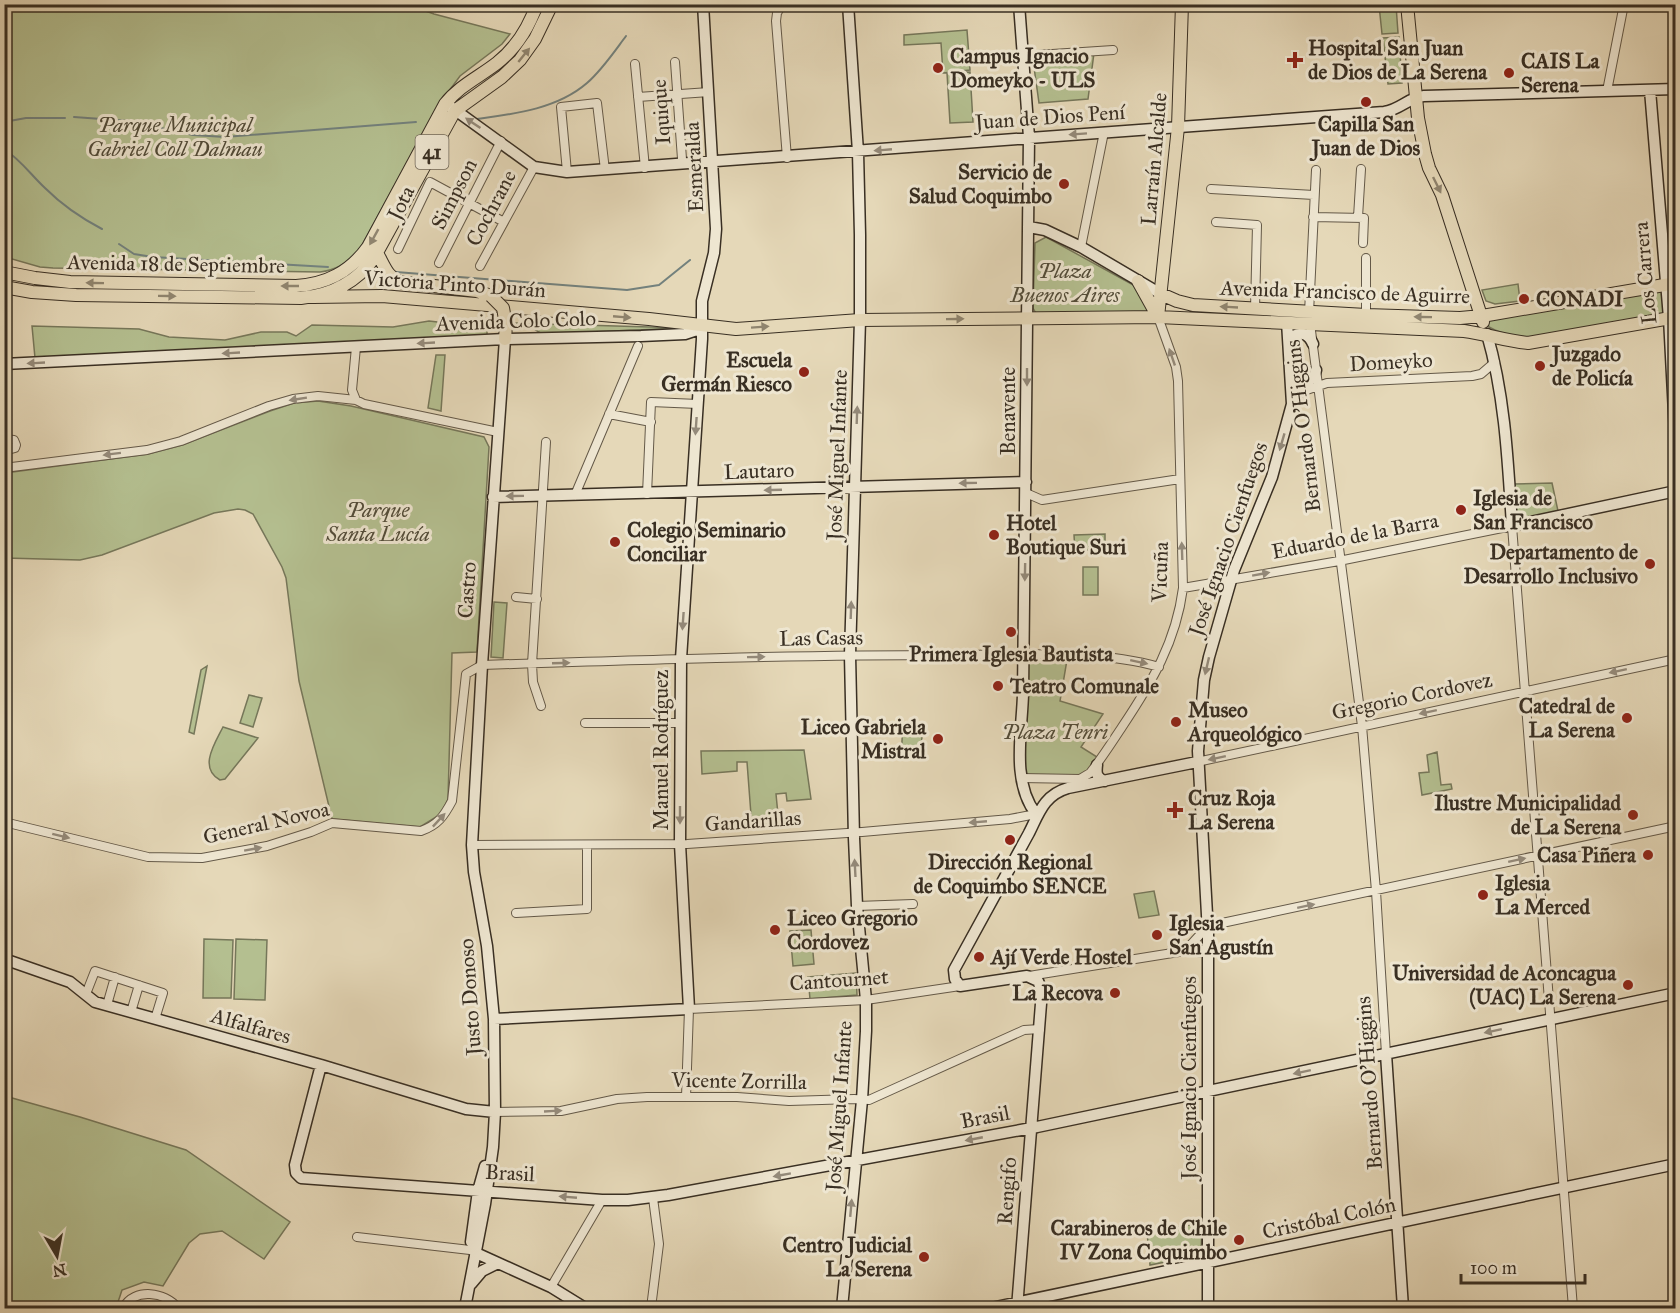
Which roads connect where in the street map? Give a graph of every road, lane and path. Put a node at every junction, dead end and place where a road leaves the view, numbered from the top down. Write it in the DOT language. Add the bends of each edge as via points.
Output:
graph roads {
  1 [pos="537,4"];
  2 [pos="552,4"];
  3 [pos="703,4"];
  4 [pos="782,4"];
  5 [pos="848,4"];
  6 [pos="1019,4"];
  7 [pos="1182,4"];
  8 [pos="1407,4"];
  9 [pos="1624,4"];
  10 [pos="1113,50"];
  11 [pos="1022,56"];
  12 [pos="675,62"];
  13 [pos="635,64"];
  14 [pos="1676,89"];
  15 [pos="1650,90"];
  16 [pos="1606,91"];
  17 [pos="709,92"];
  18 [pos="678,94"];
  19 [pos="638,97"];
  20 [pos="1415,97"];
  21 [pos="451,107"];
  22 [pos="1178,127"];
  23 [pos="1104,132"];
  24 [pos="1029,137"];
  25 [pos="501,141"];
  26 [pos="858,152"];
  27 [pos="787,158"];
  28 [pos="682,159"];
  29 [pos="713,162"];
  30 [pos="534,167"];
  31 [pos="645,168"];
  32 [pos="1361,169"];
  33 [pos="605,170"];
  34 [pos="1316,170"];
  35 [pos="567,172"];
  36 [pos="1211,189"];
  37 [pos="1314,195"];
  38 [pos="469,204"];
  39 [pos="1313,217"];
  40 [pos="1358,217"];
  41 [pos="504,222"];
  42 [pos="1216,222"];
  43 [pos="1029,226"];
  44 [pos="1364,243"];
  45 [pos="1081,247"];
  46 [pos="398,249"];
  47 [pos="377,253"];
  48 [pos="1366,258"];
  49 [pos="439,262"];
  50 [pos="480,266"];
  51 [pos="4,272"];
  52 [pos="1138,281"];
  53 [pos="1671,284"];
  54 [pos="4,287"];
  55 [pos="441,287"];
  56 [pos="1161,294"];
  57 [pos="382,296"];
  58 [pos="313,297"];
  59 [pos="1255,309"];
  60 [pos="1366,315"];
  61 [pos="1158,316"];
  62 [pos="1306,316"];
  63 [pos="1482,316"];
  64 [pos="1672,317"];
  65 [pos="1028,318"];
  66 [pos="860,320"];
  67 [pos="1287,322"];
  68 [pos="702,326"];
  69 [pos="1487,334"];
  70 [pos="505,339"];
  71 [pos="1313,344"];
  72 [pos="638,345"];
  73 [pos="356,347"];
  74 [pos="1289,347"];
  75 [pos="1495,362"];
  76 [pos="4,364"];
  77 [pos="1316,370"];
  78 [pos="1291,373"];
  79 [pos="1317,385"];
  80 [pos="356,400"];
  81 [pos="698,404"];
  82 [pos="1293,404"];
  83 [pos="609,414"];
  84 [pos="651,422"];
  85 [pos="498,432"];
  86 [pos="4,439"];
  87 [pos="546,442"];
  88 [pos="4,451"];
  89 [pos="1676,452"];
  90 [pos="4,468"];
  91 [pos="1179,478"];
  92 [pos="855,486"];
  93 [pos="1026,488"];
  94 [pos="1676,491"];
  95 [pos="692,493"];
  96 [pos="647,494"];
  97 [pos="575,495"];
  98 [pos="543,496"];
  99 [pos="493,497"];
  100 [pos="1512,526"];
  101 [pos="1339,561"];
  102 [pos="1231,580"];
  103 [pos="1183,588"];
  104 [pos="516,597"];
  105 [pos="537,599"];
  106 [pos="850,655"];
  107 [pos="1023,655"];
  108 [pos="681,659"];
  109 [pos="1676,659"];
  110 [pos="532,664"];
  111 [pos="482,665"];
  112 [pos="1160,668"];
  113 [pos="1524,692"];
  114 [pos="541,706"];
  115 [pos="585,723"];
  116 [pos="680,723"];
  117 [pos="1362,726"];
  118 [pos="1197,762"];
  119 [pos="1097,765"];
  120 [pos="1021,778"];
  121 [pos="1105,780"];
  122 [pos="1036,814"];
  123 [pos="4,822"];
  124 [pos="1676,826"];
  125 [pos="854,832"];
  126 [pos="680,844"];
  127 [pos="472,845"];
  128 [pos="586,845"];
  129 [pos="1538,856"];
  130 [pos="1376,891"];
  131 [pos="913,904"];
  132 [pos="857,906"];
  133 [pos="516,913"];
  134 [pos="1208,926"];
  135 [pos="1185,951"];
  136 [pos="1208,953"];
  137 [pos="4,959"];
  138 [pos="1027,976"];
  139 [pos="115,977"];
  140 [pos="139,985"];
  141 [pos="960,986"];
  142 [pos="1676,993"];
  143 [pos="86,994"];
  144 [pos="866,1000"];
  145 [pos="106,1005"];
  146 [pos="689,1009"];
  147 [pos="131,1012"];
  148 [pos="1550,1018"];
  149 [pos="155,1019"];
  150 [pos="494,1019"];
  151 [pos="1040,1029"];
  152 [pos="1386,1054"];
  153 [pos="321,1065"];
  154 [pos="1209,1092"];
  155 [pos="686,1097"];
  156 [pos="862,1100"];
  157 [pos="495,1112"];
  158 [pos="1031,1128"];
  159 [pos="855,1161"];
  160 [pos="1676,1164"];
  161 [pos="1564,1188"];
  162 [pos="483,1191"];
  163 [pos="653,1198"];
  164 [pos="602,1200"];
  165 [pos="1398,1223"];
  166 [pos="357,1237"];
  167 [pos="473,1251"];
  168 [pos="498,1263"];
  169 [pos="1209,1264"];
  170 [pos="551,1287"];
  171 [pos="468,1293"];
  172 [pos="1018,1306"];
  173 [pos="123,1308"];
  174 [pos="178,1308"];
  175 [pos="460,1308"];
  176 [pos="465,1308"];
  177 [pos="585,1308"];
  178 [pos="651,1308"];
  179 [pos="842,1308"];
  180 [pos="991,1308"];
  181 [pos="1208,1308"];
  182 [pos="1403,1308"];
  183 [pos="1574,1308"];
  1 -- 21 [label="main road, 41" via="509,52 460,88"];
  21 -- 2 [label="main road, 41, one-way" via="502,77 520,60"];
  3 -- 17 [label="street, Esmeralda"];
  4 -- 27 [label="street" via="777,21"];
  5 -- 26 [label="street, José Miguel Infante"];
  6 -- 11 [label="street, Benavente"];
  7 -- 22 [label="main road, Larraín Alcalde"];
  8 -- 20 [label="main road"];
  9 -- 16 [label="street"];
  10 -- 11 [label="street"];
  11 -- 24 [label="street, Benavente"];
  12 -- 18 [label="street, Iquique"];
  13 -- 19 [label="street"];
  14 -- 15 [label="street, Juan de Dios Pení"];
  15 -- 16 [label="street, Juan de Dios Pení"];
  15 -- 53 [label="street, Los Carrera"];
  16 -- 20 [label="street, Juan de Dios Pení"];
  17 -- 18 [label="street"];
  17 -- 29 [label="street, Esmeralda"];
  18 -- 19 [label="street"];
  18 -- 28 [label="street, Iquique"];
  19 -- 31 [label="street"];
  20 -- 22 [label="street, Juan de Dios Pení" via="1384,112"];
  20 -- 63 [label="main road, one-way" via="1425,154"];
  25 -- 21 [label="street, Juan de Dios Pení, one-way"];
  21 -- 47 [label="main road, 41"];
  21 -- 51 [label="main road, Avenida 18 de Septiembre / 41, one-way" via="362,255 345,271 320,283 296,286 70,282"];
  22 -- 23 [label="street, Juan de Dios Pení"];
  22 -- 56 [label="main road, Larraín Alcalde"];
  23 -- 24 [label="street, Juan de Dios Pení, one-way"];
  23 -- 45 [label="street"];
  24 -- 26 [label="street, Juan de Dios Pení, one-way"];
  24 -- 43 [label="street, Benavente"];
  25 -- 30 [label="street, Juan de Dios Pení"];
  25 -- 38 [label="street, Simpson"];
  26 -- 27 [label="street, Juan de Dios Pení"];
  26 -- 66 [label="street, José Miguel Infante"];
  27 -- 29 [label="street, Juan de Dios Pení"];
  29 -- 31 [label="street, Juan de Dios Pení"];
  29 -- 68 [label="street, Esmeralda" via="716,237 703,295"];
  30 -- 35 [label="street, Juan de Dios Pení"];
  30 -- 41 [label="street, Cochrane"];
  31 -- 33 [label="street, Juan de Dios Pení"];
  32 -- 40 [label="street"];
  33 -- 35 [label="street, Juan de Dios Pení"];
  33 -- 35 [label="street" via="597,103 561,107"];
  34 -- 37 [label="street, Bernardo O'Higgins"];
  36 -- 37 [label="street"];
  37 -- 39 [label="street, Bernardo O'Higgins"];
  38 -- 41 [label="street, Jota"];
  38 -- 46 [label="street, Jota" via="430,182"];
  38 -- 49 [label="street, Simpson"];
  39 -- 40 [label="street"];
  39 -- 62 [label="street, Bernardo O'Higgins"];
  40 -- 44 [label="street" via="1365,220"];
  41 -- 50 [label="street, Cochrane"];
  42 -- 59 [label="street" via="1257,225"];
  43 -- 45 [label="street, Avenida Francisco de Aguirre"];
  43 -- 65 [label="street, Benavente"];
  45 -- 52 [label="street, Avenida Francisco de Aguirre"];
  47 -- 55 [label="main road" via="393,279"];
  47 -- 58 [label="main road, 41" via="352,281"];
  48 -- 60 [label="street"];
  52 -- 56 [label="street, Avenida Francisco de Aguirre"];
  52 -- 61 [label="main road"];
  53 -- 63 [label="main road, Avenida Francisco de Aguirre"];
  53 -- 64 [label="street, Los Carrera"];
  54 -- 58 [label="main road, Avenida 18 de Septiembre / 41, one-way" via="76,296"];
  55 -- 57 [label="main road"];
  55 -- 70 [label="main road, bridge" via="490,296 503,308"];
  59 -- 56 [label="main road, Avenida Francisco de Aguirre, one-way" via="1185,304"];
  56 -- 61 [label="main road, Larraín Alcalde"];
  57 -- 58 [label="main road, Victoria Pinto Durán"];
  57 -- 68 [label="main road, Victoria Pinto Durán, one-way"];
  59 -- 62 [label="main road, Avenida Francisco de Aguirre"];
  60 -- 62 [label="main road, Avenida Francisco de Aguirre"];
  63 -- 60 [label="main road, Avenida Francisco de Aguirre, one-way"];
  61 -- 65 [label="main road, Avenida Francisco de Aguirre"];
  61 -- 67 [label="main road, Avenida Francisco de Aguirre"];
  91 -- 61 [label="street, Vicuña, one-way" via="1177,373"];
  62 -- 67 [label="main road"];
  62 -- 69 [label="main road, Avenida Francisco de Aguirre"];
  62 -- 71 [label="street, Bernardo O'Higgins"];
  63 -- 69 [label="main road"];
  64 -- 69 [label="main road, Avenida Francisco de Aguirre" via="1535,342 1512,342"];
  64 -- 89 [label="street, Los Carrera"];
  66 -- 65 [label="main road, Avenida Colo Colo, one-way"];
  65 -- 93 [label="street, Benavente, one-way"];
  68 -- 66 [label="main road, Avenida Colo Colo, one-way" via="736,329"];
  92 -- 66 [label="street, José Miguel Infante, one-way"];
  67 -- 74 [label="street, José Ignacio Cienfuegos"];
  68 -- 70 [label="street, Avenida Colo Colo" via="685,334"];
  68 -- 81 [label="street, Manuel Rodríguez"];
  69 -- 75 [label="street"];
  70 -- 73 [label="street, Avenida Colo Colo, one-way"];
  70 -- 85 [label="street, Castro"];
  71 -- 74 [label="street" via="1303,333 1293,336"];
  71 -- 77 [label="street, Bernardo O'Higgins"];
  72 -- 83 [label="street"];
  73 -- 76 [label="street, Avenida Colo Colo, one-way"];
  73 -- 80 [label="street" via="352,390"];
  74 -- 78 [label="street, José Ignacio Cienfuegos"];
  75 -- 79 [label="street, Domeyko" via="1472,376"];
  75 -- 100 [label="street"];
  77 -- 78 [label="street" via="1311,381 1302,384"];
  77 -- 79 [label="street, Bernardo O'Higgins"];
  78 -- 82 [label="street, José Ignacio Cienfuegos"];
  79 -- 82 [label="street" via="1301,392"];
  79 -- 101 [label="street, Bernardo O'Higgins"];
  80 -- 85 [label="street"];
  80 -- 90 [label="street, one-way" via="318,396 293,399 147,450"];
  81 -- 84 [label="street" via="651,402"];
  81 -- 95 [label="street, Manuel Rodríguez, one-way"];
  82 -- 102 [label="street, José Ignacio Cienfuegos, one-way" via="1272,477"];
  83 -- 84 [label="street"];
  83 -- 97 [label="street"];
  84 -- 96 [label="street"];
  85 -- 99 [label="street, Castro"];
  86 -- 88 [label="street" via="16,445"];
  87 -- 98 [label="street"];
  91 -- 93 [label="street, Lautaro" via="1042,500"];
  103 -- 91 [label="street, Vicuña, one-way"];
  93 -- 92 [label="street, Lautaro, one-way"];
  92 -- 95 [label="street, Lautaro, one-way"];
  106 -- 92 [label="street, José Miguel Infante, one-way"];
  93 -- 107 [label="street, Benavente, one-way"];
  94 -- 100 [label="street, Eduardo de la Barra"];
  95 -- 96 [label="street, Lautaro"];
  95 -- 108 [label="street, Manuel Rodríguez, one-way"];
  96 -- 97 [label="street, Lautaro"];
  97 -- 98 [label="street, Lautaro"];
  98 -- 99 [label="street, Lautaro, one-way"];
  98 -- 105 [label="street"];
  99 -- 111 [label="street, Castro"];
  100 -- 101 [label="street, Eduardo de la Barra"];
  100 -- 113 [label="street"];
  102 -- 101 [label="street, Eduardo de la Barra, one-way"];
  101 -- 117 [label="street, Bernardo O'Higgins"];
  102 -- 103 [label="street, Eduardo de la Barra"];
  102 -- 118 [label="street, José Ignacio Cienfuegos, one-way" via="1206,670"];
  103 -- 112 [label="street, Vicuña"];
  104 -- 105 [label="street"];
  105 -- 110 [label="street"];
  106 -- 107 [label="street, Las Casas"];
  108 -- 106 [label="street, Las Casas, one-way"];
  106 -- 125 [label="street, José Miguel Infante"];
  107 -- 112 [label="street, Las Casas, one-way" via="1133,660"];
  107 -- 120 [label="street, Benavente"];
  110 -- 108 [label="street, Las Casas, one-way"];
  108 -- 116 [label="street, Manuel Rodríguez"];
  109 -- 113 [label="street, Gregorio Cordovez, one-way"];
  110 -- 111 [label="street, Las Casas"];
  110 -- 114 [label="street"];
  123 -- 111 [label="street, General Novoa, one-way" via="148,857 202,858 267,846 332,823 421,831 439,822 452,801 463,684 466,674"];
  111 -- 127 [label="street, Castro"];
  112 -- 119 [label="street, Vicuña"];
  113 -- 117 [label="street, Gregorio Cordovez, one-way"];
  113 -- 129 [label="street"];
  115 -- 116 [label="street"];
  116 -- 126 [label="street, Manuel Rodríguez, one-way"];
  117 -- 118 [label="street, Gregorio Cordovez, one-way"];
  117 -- 130 [label="street, Bernardo O'Higgins"];
  118 -- 121 [label="street, Gregorio Cordovez"];
  118 -- 134 [label="street, José Ignacio Cienfuegos"];
  119 -- 120 [label="street, Vicuña" via="1080,779"];
  119 -- 121 [label="street" via="1096,773"];
  120 -- 122 [label="street, Benavente"];
  121 -- 122 [label="street, Gregorio Cordovez" via="1059,791"];
  122 -- 125 [label="street, Gandarillas, one-way"];
  122 -- 141 [label="street" via="955,965 954,974"];
  124 -- 129 [label="street"];
  125 -- 126 [label="street, Gandarillas"];
  132 -- 125 [label="street, José Miguel Infante, one-way"];
  126 -- 128 [label="street, Gandarillas"];
  126 -- 146 [label="street, Manuel Rodríguez"];
  127 -- 128 [label="street, Gandarillas"];
  127 -- 150 [label="street, Justo Donoso" via="488,946"];
  128 -- 133 [label="street" via="587,909"];
  130 -- 129 [label="street, one-way"];
  129 -- 148 [label="street"];
  134 -- 130 [label="street, one-way"];
  130 -- 152 [label="street, Bernardo O'Higgins"];
  131 -- 132 [label="street"];
  132 -- 144 [label="street, José Miguel Infante"];
  134 -- 135 [label="street"];
  134 -- 136 [label="street, José Ignacio Cienfuegos"];
  135 -- 136 [label="street, Cantournet"];
  135 -- 138 [label="street, Cantournet"];
  136 -- 154 [label="street, José Ignacio Cienfuegos"];
  137 -- 143 [label="street, Alfalfares" via="70,982"];
  138 -- 141 [label="street, Cantournet"];
  138 -- 151 [label="street, Rengifo" via="1038,981 1042,991"];
  139 -- 140 [label="street"];
  139 -- 143 [label="street" via="95,971"];
  139 -- 145 [label="street"];
  140 -- 147 [label="street"];
  140 -- 149 [label="street" via="163,993"];
  141 -- 144 [label="street, Cantournet"];
  142 -- 148 [label="street, Brasil"];
  143 -- 145 [label="street, Alfalfares"];
  144 -- 146 [label="street, Cantournet"];
  144 -- 156 [label="street, José Miguel Infante"];
  145 -- 147 [label="street, Alfalfares"];
  146 -- 150 [label="street, Cantournet"];
  146 -- 155 [label="street, Manuel Rodríguez"];
  147 -- 149 [label="street, Alfalfares"];
  148 -- 152 [label="street, Brasil, one-way"];
  148 -- 161 [label="street"];
  149 -- 153 [label="street, Alfalfares"];
  150 -- 157 [label="street, Justo Donoso"];
  151 -- 156 [label="street, Vicente Zorrilla" via="1024,1030 876,1098"];
  151 -- 158 [label="street, Rengifo"];
  152 -- 154 [label="street, Brasil, one-way"];
  152 -- 165 [label="street, Bernardo O'Higgins"];
  153 -- 157 [label="street, Alfalfares" via="466,1110"];
  153 -- 162 [label="street, Brasil" via="296,1165 301,1178"];
  154 -- 158 [label="street, Brasil"];
  154 -- 169 [label="street, José Ignacio Cienfuegos"];
  155 -- 156 [label="street, Vicente Zorrilla"];
  157 -- 155 [label="street, Vicente Zorrilla, one-way" via="561,1111 634,1097"];
  156 -- 159 [label="street, José Miguel Infante"];
  157 -- 162 [label="street, Justo Donoso" via="493,1147 482,1176"];
  158 -- 159 [label="street, Brasil, one-way"];
  158 -- 172 [label="street, Rengifo"];
  159 -- 163 [label="street, Brasil, one-way"];
  179 -- 159 [label="street, José Miguel Infante, one-way"];
  160 -- 161 [label="street, Cristóbal Colón"];
  161 -- 165 [label="street, Cristóbal Colón"];
  161 -- 183 [label="street"];
  164 -- 162 [label="street, Brasil, one-way"];
  162 -- 167 [label="street, Justo Donoso"];
  163 -- 164 [label="street, Brasil"];
  163 -- 178 [label="street" via="659,1244"];
  164 -- 170 [label="street"];
  165 -- 169 [label="street, Cristóbal Colón"];
  165 -- 182 [label="street, Bernardo O'Higgins"];
  166 -- 167 [label="street"];
  167 -- 168 [label="street"];
  167 -- 171 [label="street, Justo Donoso"];
  167 -- 175 [label="street, Justo Donoso"];
  168 -- 170 [label="street"];
  168 -- 171 [label="street" via="482,1271"];
  169 -- 172 [label="street, Cristóbal Colón"];
  169 -- 181 [label="street, José Ignacio Cienfuegos"];
  170 -- 177 [label="street"];
  171 -- 176 [label="street, Justo Donoso"];
  172 -- 180 [label="street, Cristóbal Colón"];
  173 -- 174 [label="street" via="136,1297 158,1294"];
}
